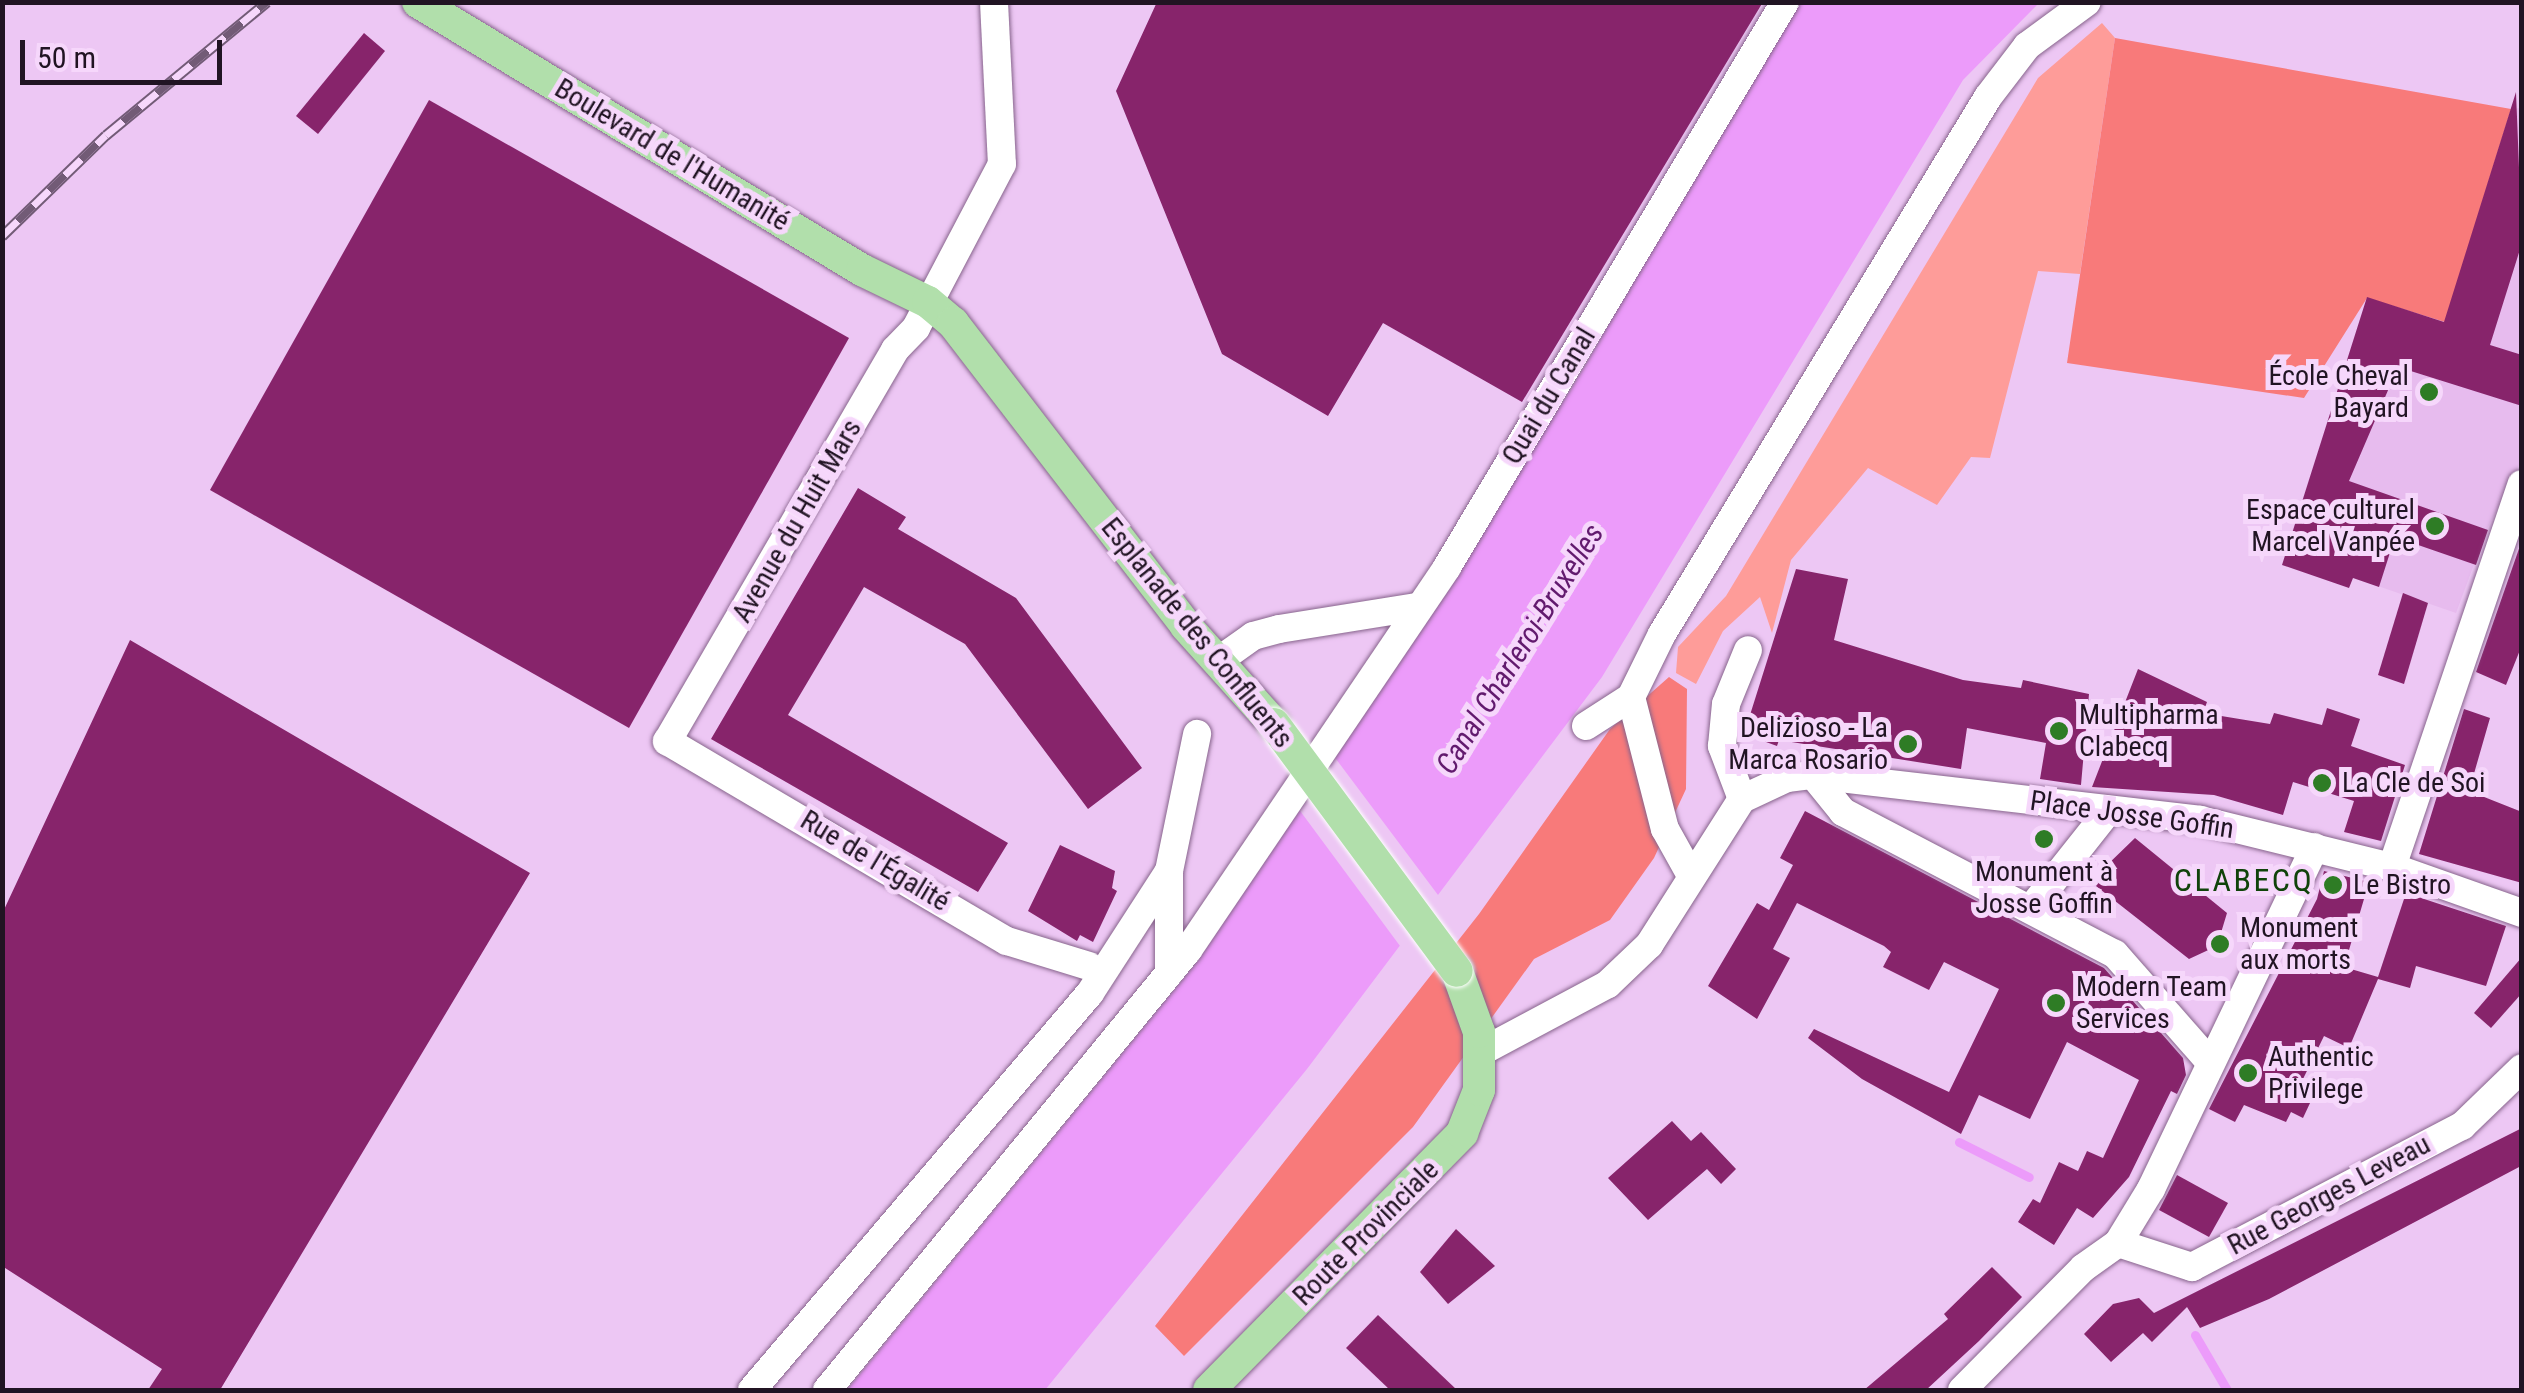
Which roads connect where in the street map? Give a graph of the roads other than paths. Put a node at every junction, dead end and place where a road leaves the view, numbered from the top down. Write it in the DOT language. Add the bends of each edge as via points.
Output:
graph roads {
  1 [pos="418,2"];
  2 [pos="994,2"];
  3 [pos="1785,2"];
  4 [pos="2087,2"];
  5 [pos="928,302"];
  6 [pos="2522,484"];
  7 [pos="1416,607"];
  8 [pos="1748,650"];
  9 [pos="1218,661"];
  10 [pos="1631,698"];
  11 [pos="1586,726"];
  12 [pos="1198,734"];
  13 [pos="667,742"];
  14 [pos="1813,775"];
  15 [pos="1742,799"];
  16 [pos="2109,810"];
  17 [pos="2315,847"];
  18 [pos="2392,866"];
  19 [pos="1168,871"];
  20 [pos="1690,874"];
  21 [pos="2033,906"];
  22 [pos="2522,913"];
  23 [pos="1089,966"];
  24 [pos="1457,972"];
  25 [pos="1169,973"];
  26 [pos="1479,1053"];
  27 [pos="2209,1061"];
  28 [pos="2522,1068"];
  29 [pos="2118,1243"];
  30 [pos="752,1390"];
  31 [pos="827,1390"];
  32 [pos="1209,1390"];
  33 [pos="1962,1390"];
  1 -- 5 [label="main road, Boulevard de l'Humanité" via="845,260"];
  2 -- 5 [label="street, Avenue du Huit Mars" via="1002,164"];
  3 -- 7 [label="street, Quai du Canal" via="1447,567"];
  4 -- 10 [label="street" via="2028,46 1988,97 1662,634"];
  5 -- 9 [label="main road, Esplanade des Confluents" via="953,322"];
  5 -- 13 [label="street, Avenue du Huit Mars"];
  6 -- 18 [label="street"];
  7 -- 9 [label="street" via="1278,629 1253,636"];
  7 -- 25 [label="street, Quai du Canal"];
  8 -- 15 [label="street" via="1726,704 1722,746"];
  9 -- 24 [label="main road, Esplanade des Confluents, bridge" via="1274,724"];
  10 -- 11 [label="street"];
  10 -- 20 [label="street" via="1665,829"];
  12 -- 19 [label="street"];
  13 -- 23 [label="street, Rue de l'Égalité" via="1008,941"];
  14 -- 15 [label="street"];
  14 -- 16 [label="street, Place Josse Goffin"];
  14 -- 21 [label="street" via="1843,812"];
  15 -- 20 [label="street"];
  16 -- 17 [label="street, Place Josse Goffin" via="2200,820"];
  16 -- 21 [label="street"];
  17 -- 18 [label="street, Place Josse Goffin"];
  17 -- 27 [label="street"];
  18 -- 22 [label="street, Place Josse Goffin"];
  19 -- 25 [label="street"];
  19 -- 30 [label="street" via="1090,993"];
  20 -- 26 [label="street" via="1649,945 1608,984"];
  21 -- 27 [label="street" via="2115,954"];
  24 -- 26 [label="main road, Route Provinciale" via="1474,1013"];
  25 -- 31 [label="street, Quai du Canal"];
  26 -- 32 [label="main road, Route Provinciale" via="1479,1090 1462,1133"];
  27 -- 29 [label="street" via="2152,1190"];
  28 -- 29 [label="street, Rue Georges Leveau" via="2462,1126 2192,1267"];
  29 -- 33 [label="street" via="2082,1268"];
}
